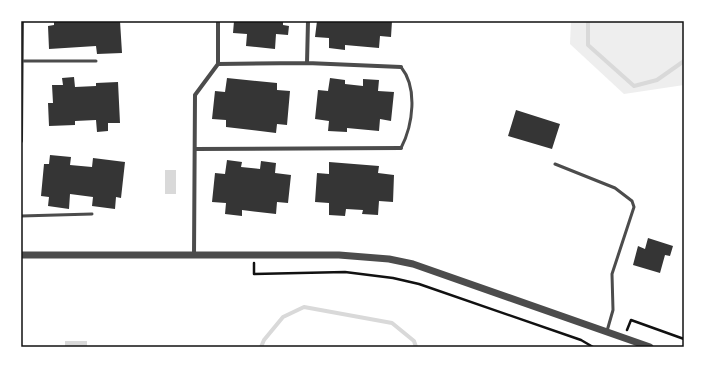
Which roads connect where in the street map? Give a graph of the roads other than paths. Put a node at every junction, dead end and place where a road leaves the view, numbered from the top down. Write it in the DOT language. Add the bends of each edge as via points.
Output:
graph roads {
  1 [pos="22,21"];
  2 [pos="218,21"];
  3 [pos="308,21"];
  4 [pos="22,61"];
  5 [pos="96,61"];
  6 [pos="307,63"];
  7 [pos="218,64"];
  8 [pos="401,66"];
  9 [pos="21,115"];
  10 [pos="21,141"];
  11 [pos="402,148"];
  12 [pos="196,149"];
  13 [pos="555,164"];
  14 [pos="92,214"];
  15 [pos="21,216"];
  16 [pos="21,255"];
  17 [pos="194,255"];
  18 [pos="607,331"];
  19 [pos="648,347"];
  1 -- 4 [label="street"];
  2 -- 7 [label="street"];
  3 -- 6 [label="street"];
  4 -- 5 [label="lane"];
  4 -- 9 [label="street"];
  6 -- 7 [label="street"];
  6 -- 8 [label="street"];
  7 -- 12 [label="street" via="195,95"];
  8 -- 11 [label="lane" via="408,80 411,113 408,134"];
  9 -- 10 [label="street"];
  11 -- 12 [label="street"];
  12 -- 17 [label="street"];
  13 -- 18 [label="lane" via="615,188 632,201 634,207 612,274 613,310"];
  14 -- 15 [label="lane"];
  16 -- 17 [label="street"];
  17 -- 18 [label="street" via="339,255 389,259 437,271"];
  18 -- 19 [label="street"];
}
